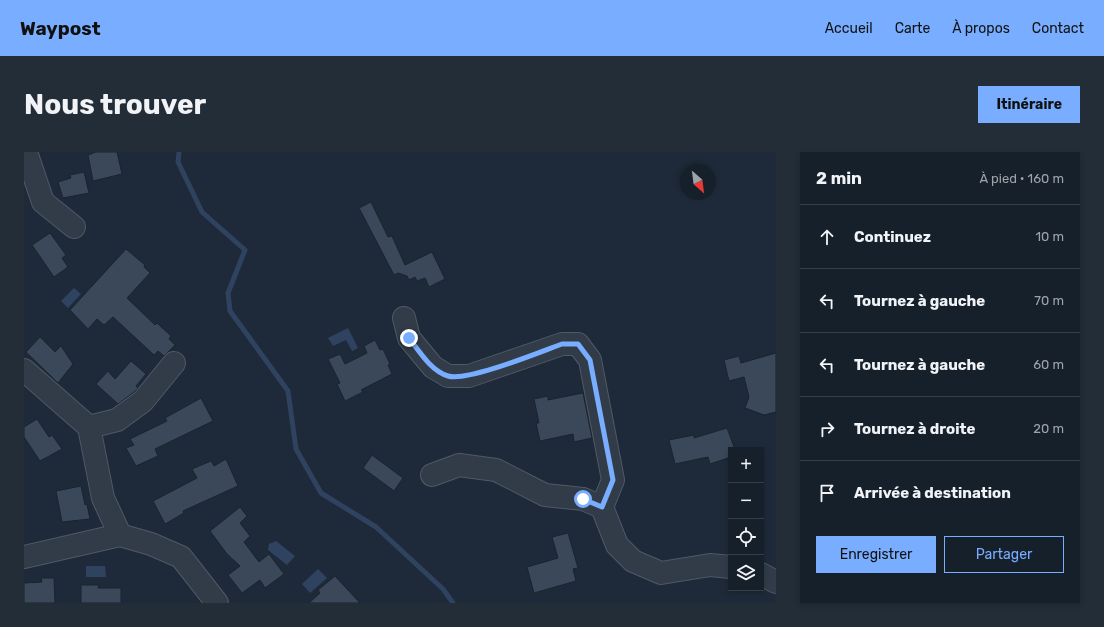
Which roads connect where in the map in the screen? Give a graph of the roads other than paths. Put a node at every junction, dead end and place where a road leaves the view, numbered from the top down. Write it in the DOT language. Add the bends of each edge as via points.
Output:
graph roads {
  1 [pos="26,152"];
  2 [pos="74,228"];
  3 [pos="404,318"];
  4 [pos="174,363"];
  5 [pos="24,370"];
  6 [pos="89,427"];
  7 [pos="432,475"];
  8 [pos="602,507"];
  9 [pos="120,535"];
  10 [pos="24,557"];
  11 [pos="728,567"];
  12 [pos="764,576"];
  13 [pos="776,582"];
  14 [pos="217,603"];
  1 -- 2 [label="street" via="43,202"];
  3 -- 8 [label="street" via="409,338 433,367 448,376 469,376 562,344 578,344 590,360 613,480"];
  4 -- 6 [label="street" via="143,401 117,420"];
  5 -- 6 [label="street"];
  6 -- 9 [label="street" via="103,498"];
  7 -- 8 [label="street" via="459,465 496,470 545,495 583,499"];
  8 -- 11 [label="street" via="617,545 633,561 661,573 710,565"];
  9 -- 10 [label="street"];
  9 -- 14 [label="street" via="151,544 181,557"];
  12 -- 13 [label="street"];
}
